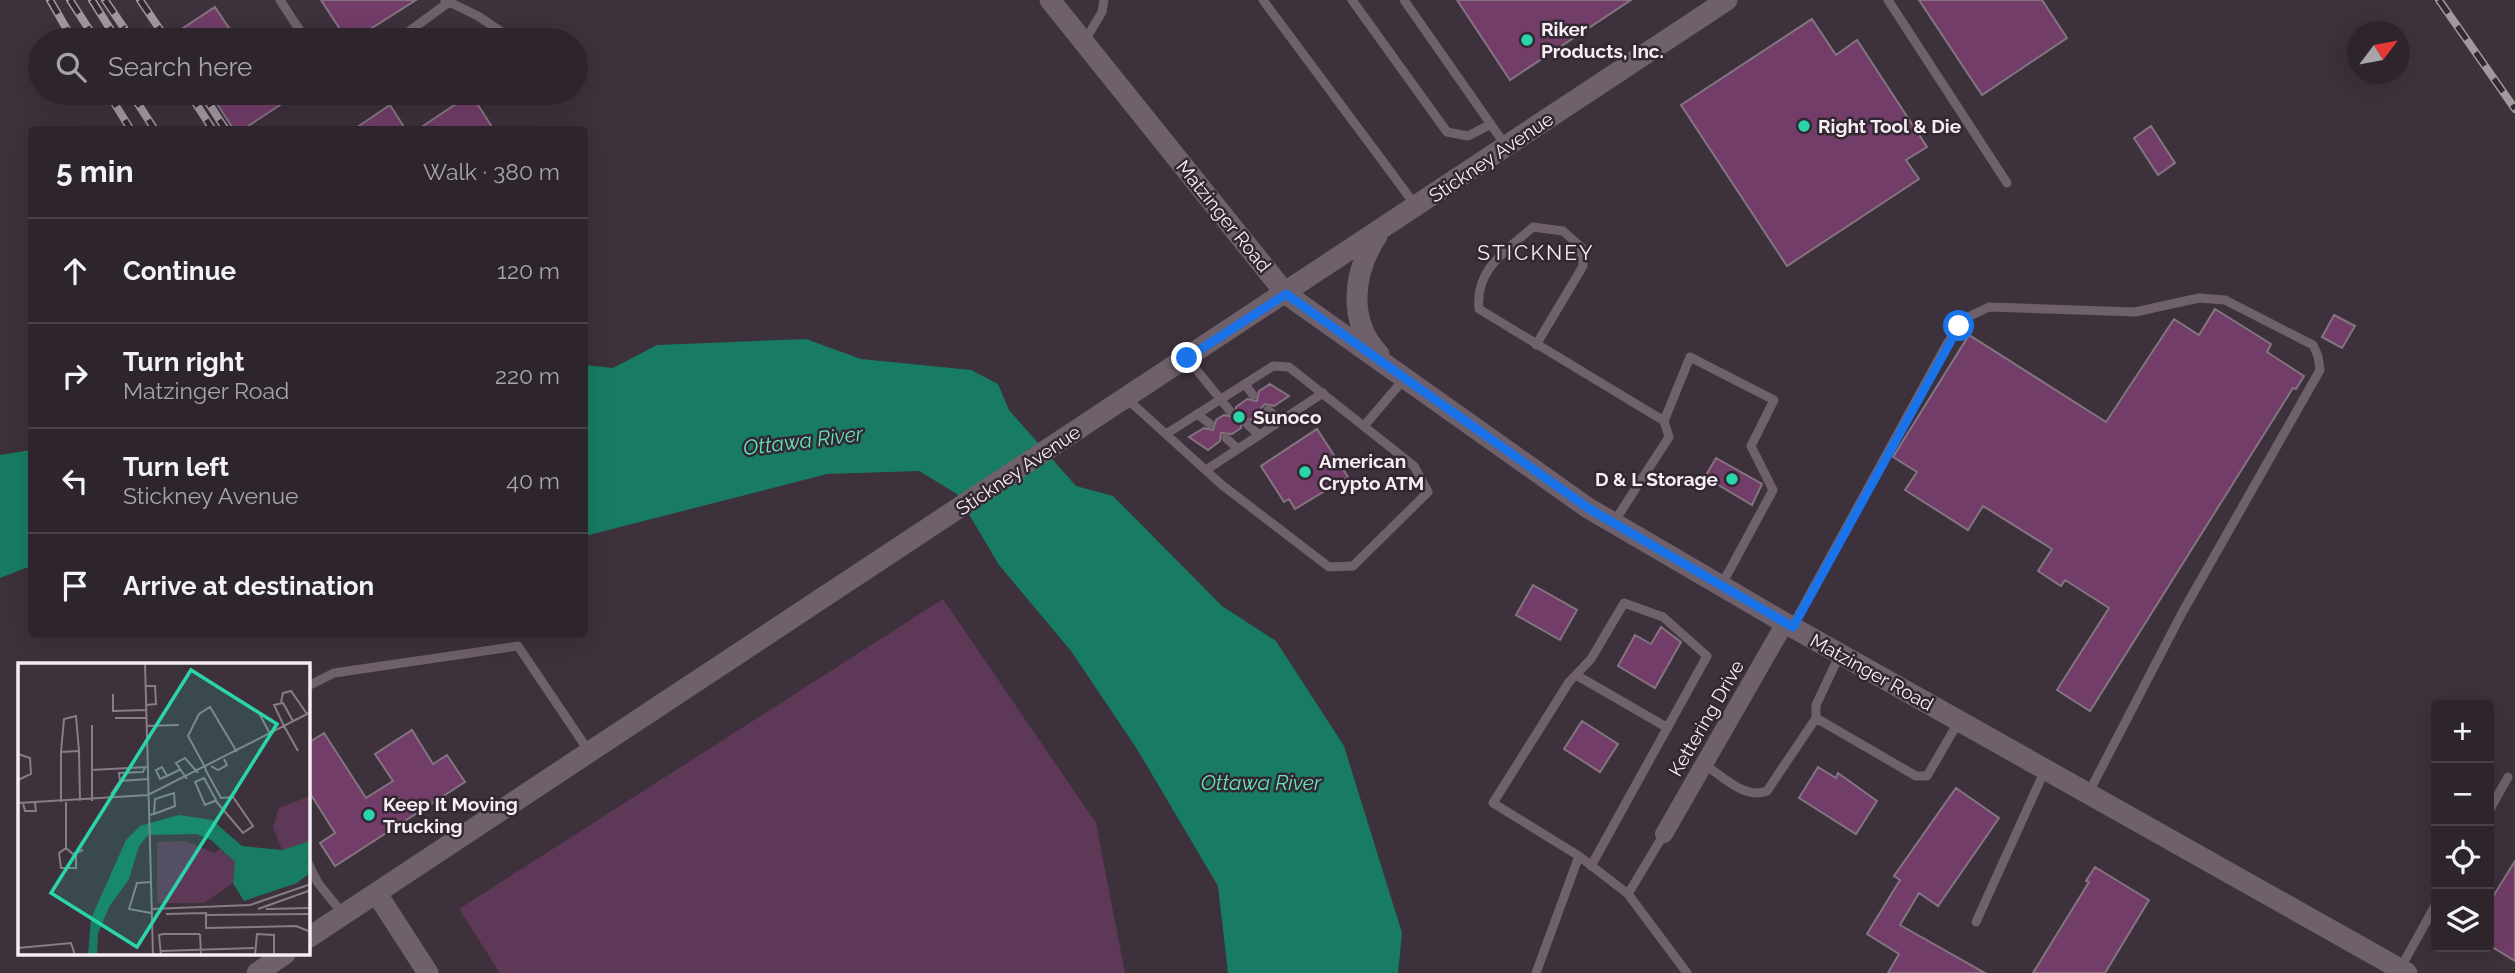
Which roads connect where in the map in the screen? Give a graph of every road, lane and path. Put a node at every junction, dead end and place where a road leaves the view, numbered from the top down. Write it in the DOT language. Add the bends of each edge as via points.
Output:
graph roads {
  1 [pos="280,0"];
  2 [pos="1050,0"];
  3 [pos="1104,0"];
  4 [pos="1263,0"];
  5 [pos="1352,0"];
  6 [pos="1404,0"];
  7 [pos="1727,0"];
  8 [pos="1888,0"];
  9 [pos="447,1"];
  10 [pos="298,28"];
  11 [pos="412,28"];
  12 [pos="494,28"];
  13 [pos="1084,42"];
  14 [pos="1491,124"];
  15 [pos="1507,147"];
  16 [pos="2007,183"];
  17 [pos="1416,207"];
  18 [pos="1380,231"];
  19 [pos="1286,294"];
  20 [pos="1536,345"];
  21 [pos="1187,358"];
  22 [pos="1400,375"];
  23 [pos="1245,384"];
  24 [pos="1322,393"];
  25 [pos="1253,395"];
  26 [pos="1126,398"];
  27 [pos="1219,400"];
  28 [pos="1268,410"];
  29 [pos="1230,411"];
  30 [pos="1197,414"];
  31 [pos="1280,421"];
  32 [pos="1664,421"];
  33 [pos="1210,424"];
  34 [pos="1247,424"];
  35 [pos="1364,426"];
  36 [pos="1166,434"];
  37 [pos="1259,435"];
  38 [pos="1226,438"];
  39 [pos="1238,449"];
  40 [pos="1206,470"];
  41 [pos="1614,522"];
  42 [pos="1721,586"];
  43 [pos="1789,625"];
  44 [pos="1840,654"];
  45 [pos="1576,675"];
  46 [pos="310,685"];
  47 [pos="1816,718"];
  48 [pos="1959,721"];
  49 [pos="1668,728"];
  50 [pos="590,753"];
  51 [pos="1704,764"];
  52 [pos="2045,770"];
  53 [pos="2508,777"];
  54 [pos="2088,794"];
  55 [pos="2494,802"];
  56 [pos="1664,834"];
  57 [pos="1579,856"];
  58 [pos="1591,866"];
  59 [pos="310,867"];
  60 [pos="377,894"];
  61 [pos="1628,894"];
  62 [pos="2431,914"];
  63 [pos="344,915"];
  64 [pos="1976,922"];
  65 [pos="310,937"];
  66 [pos="282,956"];
  67 [pos="2404,971"];
  68 [pos="257,973"];
  69 [pos="428,973"];
  70 [pos="1536,973"];
  71 [pos="1687,973"];
  1 -- 10 [label="lane"];
  2 -- 13 [label="street, Matzinger Road"];
  3 -- 13 [label="lane"];
  4 -- 17 [label="lane"];
  5 -- 14 [label="lane" via="1447,132 1468,136"];
  6 -- 14 [label="lane"];
  7 -- 15 [label="street, Stickney Avenue"];
  8 -- 16 [label="lane"];
  9 -- 11 [label="lane"];
  9 -- 12 [label="lane"];
  13 -- 19 [label="street, Matzinger Road"];
  14 -- 15 [label="lane"];
  15 -- 17 [label="street, Stickney Avenue"];
  17 -- 18 [label="street, Stickney Avenue"];
  18 -- 19 [label="street, Stickney Avenue"];
  18 -- 22 [label="street" via="1363,261 1356,295 1361,325 1374,349"];
  19 -- 21 [label="street, Stickney Avenue"];
  19 -- 22 [label="street, Matzinger Road"];
  20 -- 20 [label="lane" via="1479,309 1477,293 1486,269 1533,227 1563,231 1581,247 1583,266"];
  20 -- 32 [label="lane"];
  21 -- 26 [label="street, Stickney Avenue"];
  21 -- 27 [label="lane"];
  22 -- 35 [label="lane"];
  22 -- 41 [label="street, Matzinger Road"];
  23 -- 24 [label="lane" via="1273,366 1289,367"];
  23 -- 25 [label="lane"];
  23 -- 27 [label="lane"];
  24 -- 31 [label="lane"];
  24 -- 35 [label="lane"];
  26 -- 36 [label="lane"];
  26 -- 50 [label="street, Stickney Avenue"];
  27 -- 29 [label="lane"];
  27 -- 30 [label="lane"];
  28 -- 31 [label="lane"];
  30 -- 33 [label="lane"];
  30 -- 36 [label="lane"];
  31 -- 37 [label="lane"];
  32 -- 41 [label="lane" via="1669,437"];
  32 -- 42 [label="lane" via="1690,357 1774,400 1751,446 1773,490"];
  34 -- 37 [label="lane"];
  35 -- 40 [label="lane" via="1414,466 1428,492 1353,566 1329,567"];
  36 -- 40 [label="lane"];
  37 -- 39 [label="lane"];
  38 -- 39 [label="lane"];
  39 -- 40 [label="lane"];
  41 -- 42 [label="street, Matzinger Road"];
  42 -- 43 [label="street, Matzinger Road"];
  43 -- 44 [label="street, Matzinger Road"];
  43 -- 51 [label="street, Kettering Drive"];
  43 -- 54 [label="lane" via="1948,342 1969,317 1989,307 2135,312 2199,298 2225,300 2312,345 2320,370 2182,613"];
  44 -- 47 [label="lane" via="1816,705"];
  44 -- 48 [label="street, Matzinger Road"];
  45 -- 49 [label="lane"];
  45 -- 49 [label="lane" via="1591,659 1624,603 1663,617 1707,656"];
  45 -- 57 [label="lane" via="1493,803"];
  46 -- 50 [label="lane" via="334,673 518,646"];
  47 -- 48 [label="lane" via="1916,776 1927,776 1935,766"];
  47 -- 51 [label="lane" via="1767,791 1760,794 1749,794"];
  48 -- 52 [label="street, Matzinger Road"];
  49 -- 58 [label="lane"];
  50 -- 60 [label="street, Stickney Avenue"];
  51 -- 56 [label="street, Kettering Drive"];
  52 -- 54 [label="street, Matzinger Road"];
  52 -- 64 [label="lane"];
  53 -- 55 [label="lane"];
  54 -- 67 [label="street, Matzinger Road"];
  56 -- 61 [label="lane"];
  57 -- 58 [label="lane"];
  57 -- 70 [label="lane"];
  58 -- 61 [label="lane"];
  59 -- 63 [label="lane"];
  60 -- 63 [label="street, Stickney Avenue"];
  60 -- 69 [label="street"];
  61 -- 71 [label="lane"];
  62 -- 67 [label="lane"];
  63 -- 65 [label="street, Stickney Avenue"];
  66 -- 68 [label="street"];
}
